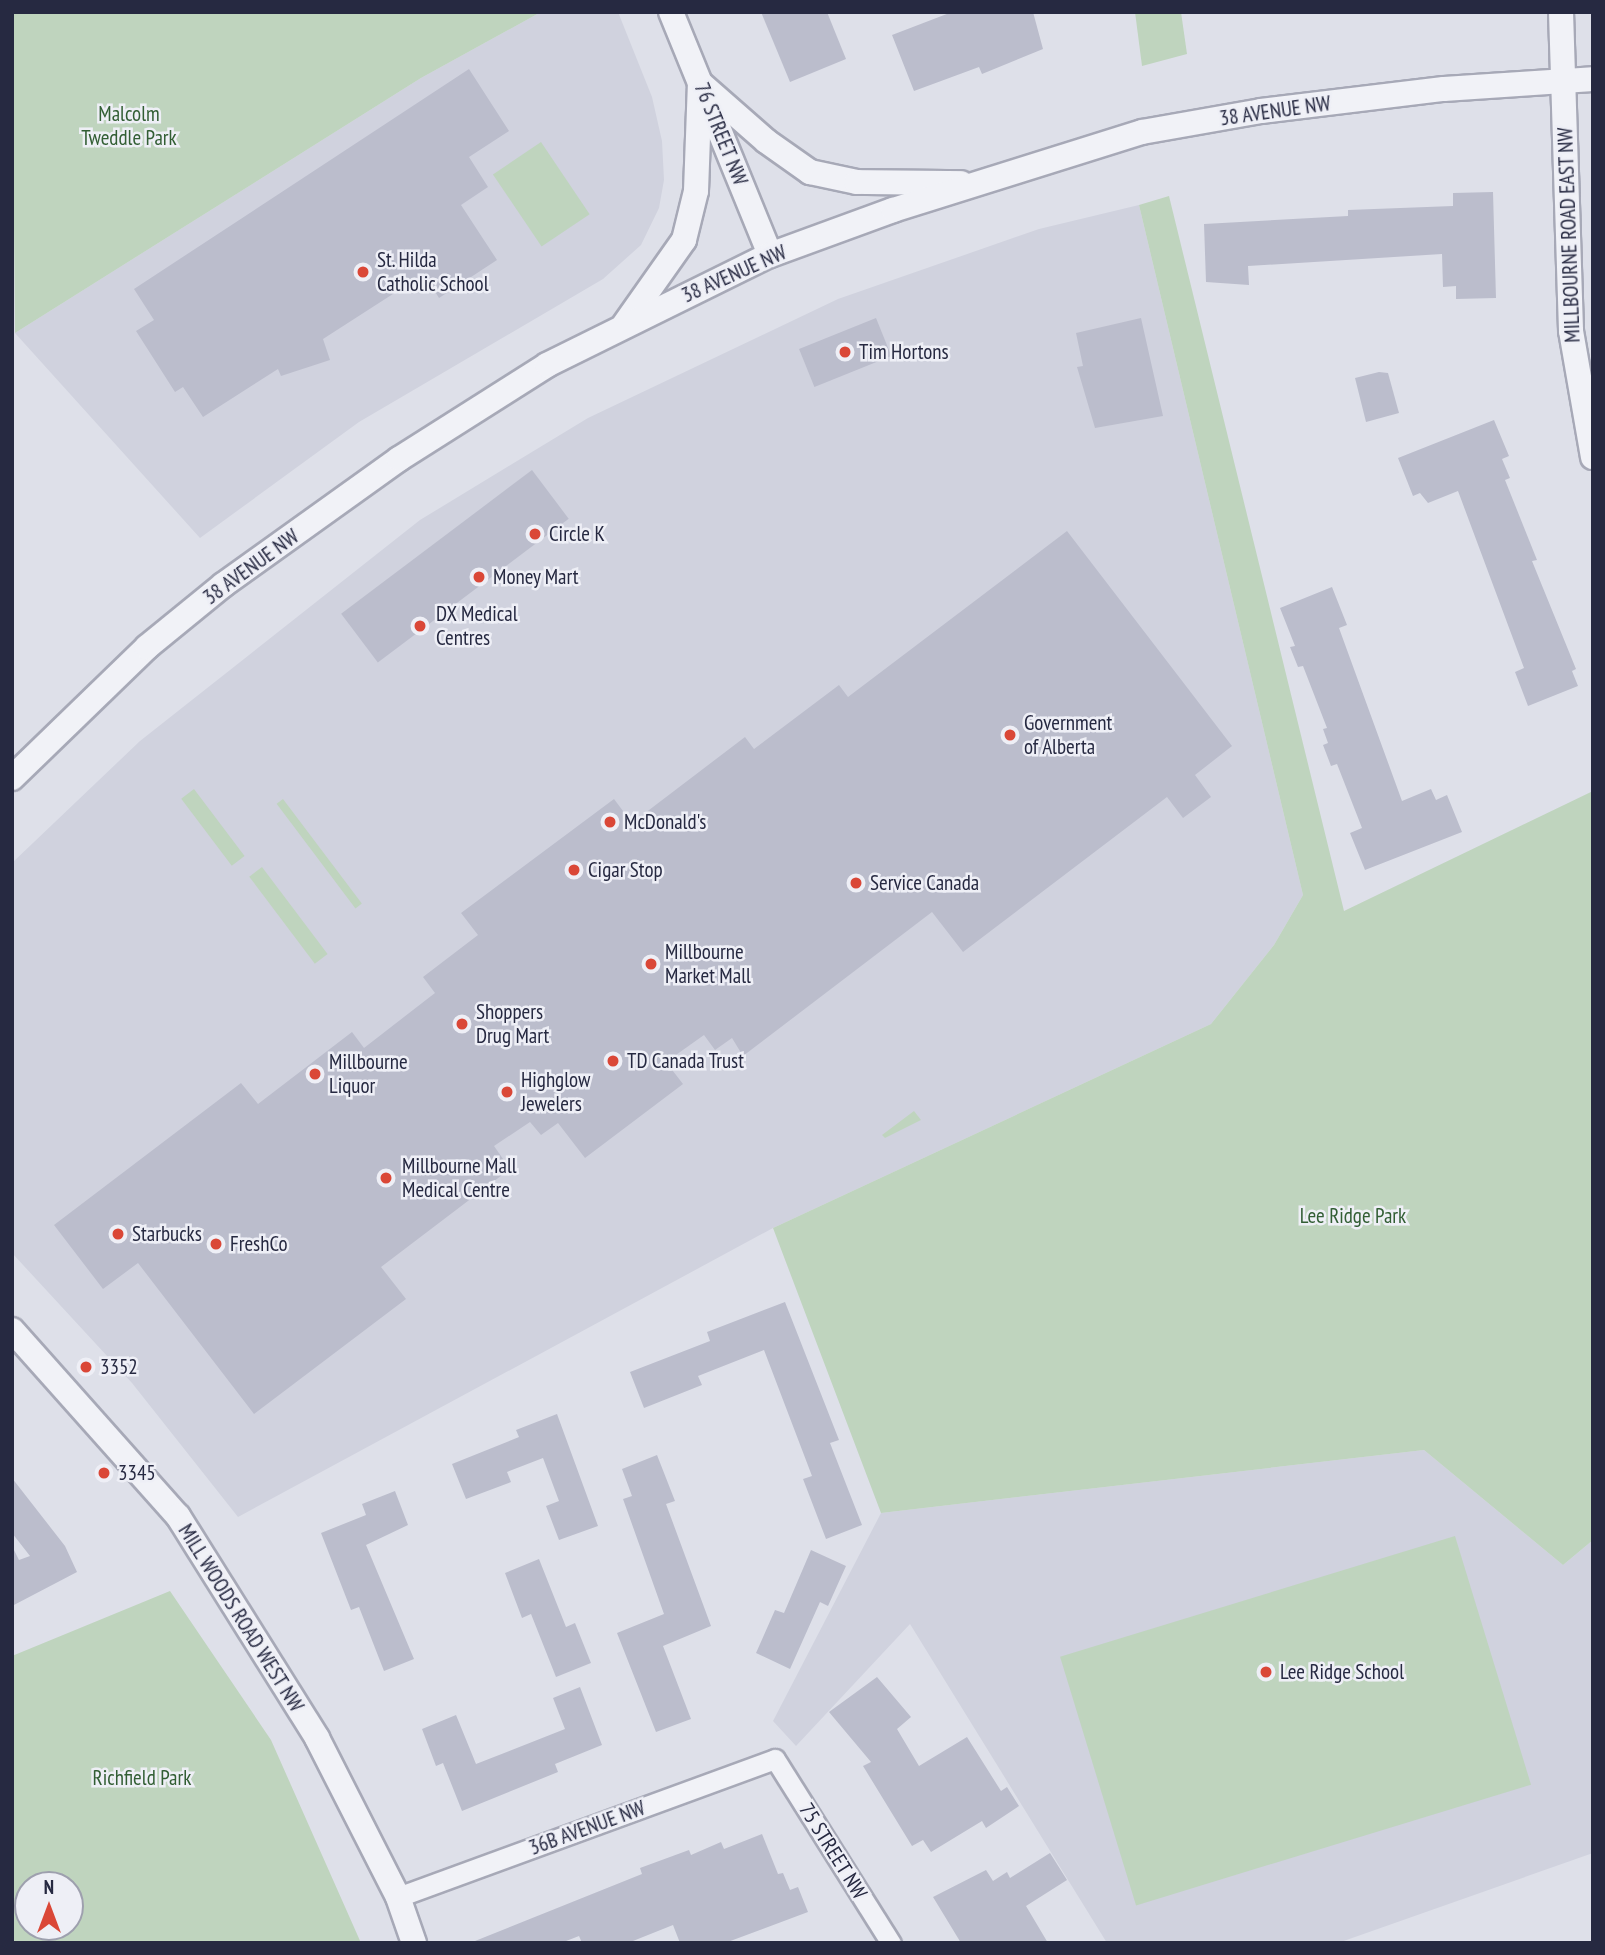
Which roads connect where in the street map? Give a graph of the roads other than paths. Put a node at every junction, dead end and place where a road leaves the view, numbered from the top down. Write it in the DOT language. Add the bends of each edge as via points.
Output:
graph roads {
  1 [pos="671,12"];
  2 [pos="1561,12"];
  3 [pos="1593,79"];
  4 [pos="1563,80"];
  5 [pos="700,83"];
  6 [pos="973,184"];
  7 [pos="770,255"];
  8 [pos="622,328"];
  9 [pos="1593,457"];
  10 [pos="12,778"];
  11 [pos="12,1330"];
  12 [pos="775,1759"];
  13 [pos="398,1897"];
  14 [pos="414,1943"];
  15 [pos="891,1943"];
  1 -- 5 [label="street, 76 STREET NW"];
  2 -- 4 [label="street, MILLBOURNE ROAD EAST NW"];
  3 -- 4 [label="street, 38 AVENUE NW"];
  4 -- 6 [label="street, 38 AVENUE NW" via="1444,89 1165,128"];
  4 -- 9 [label="street, MILLBOURNE ROAD EAST NW" via="1571,331"];
  5 -- 6 [label="street" via="766,141 810,172 857,182"];
  5 -- 7 [label="street, 76 STREET NW"];
  5 -- 8 [label="street" via="696,191 684,240"];
  6 -- 7 [label="street, 38 AVENUE NW"];
  7 -- 8 [label="street, 38 AVENUE NW"];
  8 -- 10 [label="street, 38 AVENUE NW" via="547,365 399,459 223,585 148,647"];
  11 -- 13 [label="street, MILL WOODS ROAD WEST NW" via="178,1516 317,1738"];
  12 -- 13 [label="street, 36B AVENUE NW"];
  12 -- 15 [label="street, 75 STREET NW"];
  13 -- 14 [label="street, MILL WOODS ROAD WEST NW"];
}
